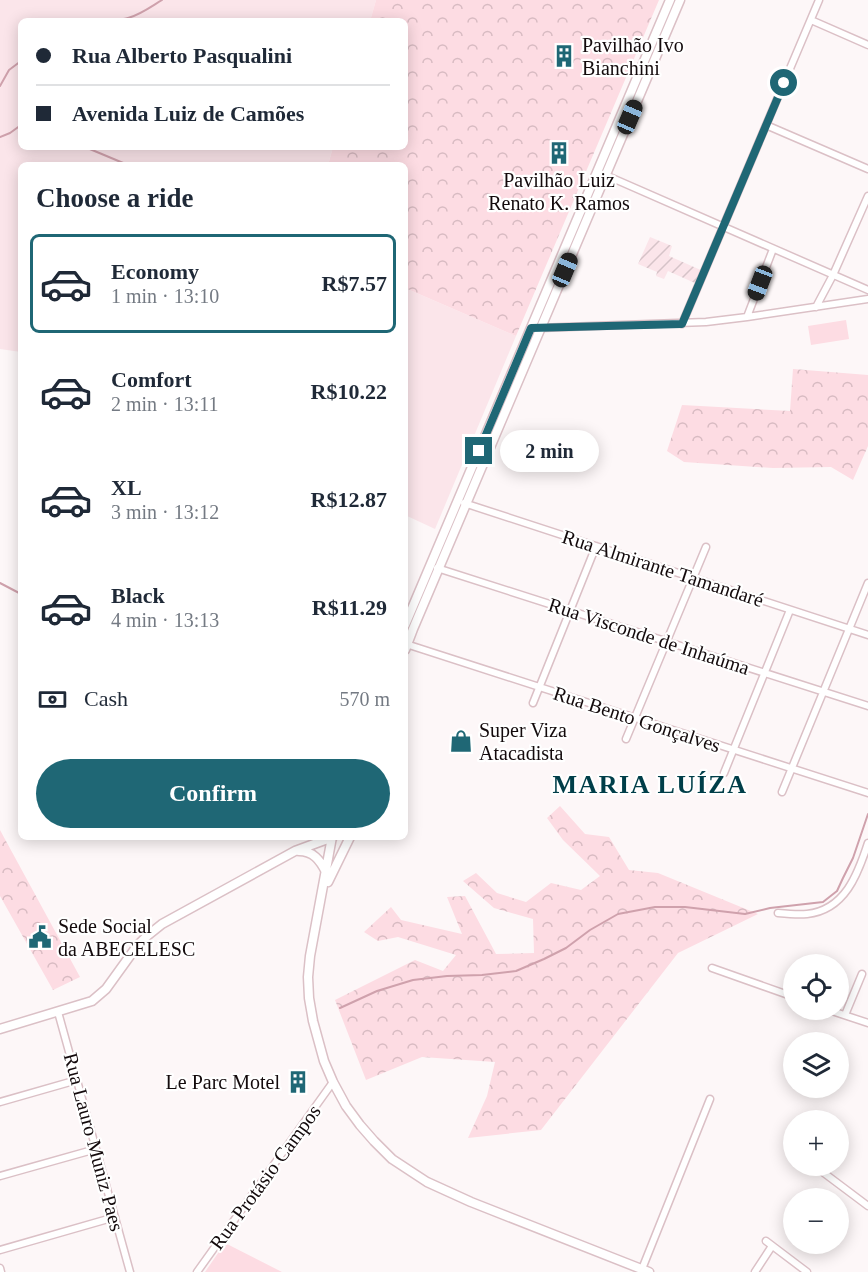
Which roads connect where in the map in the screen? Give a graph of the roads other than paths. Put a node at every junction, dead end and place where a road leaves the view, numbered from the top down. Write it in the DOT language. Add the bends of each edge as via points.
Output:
graph roads {
  1 [pos="670,0"];
  2 [pos="680,0"];
  3 [pos="819,0"];
  4 [pos="811,20"];
  5 [pos="868,45"];
  6 [pos="766,125"];
  7 [pos="868,169"];
  8 [pos="601,173"];
  9 [pos="868,196"];
  10 [pos="723,227"];
  11 [pos="773,249"];
  12 [pos="832,275"];
  13 [pos="868,291"];
  14 [pos="868,299"];
  15 [pos="816,307"];
  16 [pos="747,317"];
  17 [pos="682,324"];
  18 [pos="536,328"];
  19 [pos="462,503"];
  20 [pos="596,546"];
  21 [pos="706,547"];
  22 [pos="434,567"];
  23 [pos="693,578"];
  24 [pos="868,583"];
  25 [pos="570,610"];
  26 [pos="790,610"];
  27 [pos="408,619"];
  28 [pos="849,629"];
  29 [pos="868,635"];
  30 [pos="408,640"];
  31 [pos="667,641"];
  32 [pos="408,647"];
  33 [pos="765,673"];
  34 [pos="539,687"];
  35 [pos="823,692"];
  36 [pos="533,703"];
  37 [pos="868,706"];
  38 [pos="635,718"];
  39 [pos="626,739"];
  40 [pos="734,750"];
  41 [pos="792,769"];
  42 [pos="724,773"];
  43 [pos="867,791"];
  44 [pos="782,792"];
  45 [pos="308,840"];
  46 [pos="324,840"];
  47 [pos="332,840"];
  48 [pos="348,840"];
  49 [pos="868,843"];
  50 [pos="295,850"];
  51 [pos="865,862"];
  52 [pos="326,872"];
  53 [pos="322,893"];
  54 [pos="778,913"];
  55 [pos="712,968"];
  56 [pos="862,974"];
  57 [pos="783,993"];
  58 [pos="849,1005"];
  59 [pos="58,1012"];
  60 [pos="849,1016"];
  61 [pos="868,1023"];
  62 [pos="0,1029"];
  63 [pos="77,1080"];
  64 [pos="333,1082"];
  65 [pos="711,1099"];
  66 [pos="0,1102"];
  67 [pos="96,1149"];
  68 [pos="0,1176"];
  69 [pos="828,1176"];
  70 [pos="868,1206"];
  71 [pos="114,1217"];
  72 [pos="0,1250"];
  73 [pos="646,1271"];
  74 [pos="130,1272"];
  75 [pos="197,1272"];
  76 [pos="755,1272"];
  77 [pos="807,1272"];
  1 -- 8 [label="main road"];
  2 -- 8 [label="main road"];
  3 -- 4 [label="street"];
  4 -- 5 [label="street"];
  4 -- 6 [label="street"];
  6 -- 7 [label="street"];
  6 -- 10 [label="street"];
  8 -- 10 [label="street"];
  8 -- 18 [label="main road"];
  9 -- 12 [label="street"];
  10 -- 11 [label="street"];
  10 -- 17 [label="street"];
  11 -- 12 [label="street"];
  11 -- 16 [label="street"];
  12 -- 13 [label="street"];
  12 -- 15 [label="street"];
  14 -- 15 [label="street"];
  15 -- 16 [label="street"];
  16 -- 17 [label="street"];
  17 -- 18 [label="street"];
  18 -- 19 [label="main road"];
  19 -- 20 [label="street, Rua Almirante Tamandaré"];
  19 -- 22 [label="main road"];
  20 -- 23 [label="street, Rua Almirante Tamandaré"];
  20 -- 25 [label="street"];
  21 -- 23 [label="street"];
  22 -- 25 [label="street, Rua Visconde de Inhaúma"];
  22 -- 27 [label="main road"];
  22 -- 30 [label="main road"];
  23 -- 26 [label="street, Rua Almirante Tamandaré"];
  23 -- 31 [label="street"];
  24 -- 28 [label="street"];
  25 -- 31 [label="street, Rua Visconde de Inhaúma"];
  25 -- 34 [label="street"];
  26 -- 28 [label="street, Rua Almirante Tamandaré"];
  26 -- 33 [label="street"];
  28 -- 29 [label="street, Rua Almirante Tamandaré"];
  28 -- 35 [label="street"];
  31 -- 33 [label="street, Rua Visconde de Inhaúma"];
  31 -- 38 [label="street"];
  32 -- 34 [label="street, Rua Bento Gonçalves"];
  33 -- 35 [label="street, Rua Visconde de Inhaúma"];
  33 -- 40 [label="street"];
  34 -- 36 [label="street"];
  34 -- 38 [label="street, Rua Bento Gonçalves"];
  35 -- 37 [label="street, Rua Visconde de Inhaúma"];
  35 -- 41 [label="street"];
  38 -- 39 [label="street"];
  38 -- 40 [label="street, Rua Bento Gonçalves"];
  40 -- 41 [label="street, Rua Bento Gonçalves"];
  40 -- 42 [label="street"];
  41 -- 43 [label="street, Rua Bento Gonçalves"];
  41 -- 44 [label="street"];
  45 -- 50 [label="main road"];
  46 -- 50 [label="main road"];
  47 -- 52 [label="main road"];
  48 -- 53 [label="main road"];
  49 -- 51 [label="street"];
  50 -- 52 [label="main road" via="312,854"];
  50 -- 59 [label="main road" via="162,924 137,946 99,996"];
  51 -- 54 [label="street" via="853,883 830,907 808,914"];
  52 -- 53 [label="main road"];
  53 -- 64 [label="main road" via="310,956 309,998 318,1043"];
  55 -- 57 [label="street"];
  56 -- 58 [label="street"];
  59 -- 62 [label="main road"];
  59 -- 63 [label="street, Rua Lauro Muniz Paes"];
  60 -- 61 [label="street"];
  63 -- 66 [label="street"];
  63 -- 67 [label="street, Rua Lauro Muniz Paes"];
  64 -- 73 [label="main road" via="346,1106 374,1141 392,1159 427,1182"];
  64 -- 75 [label="street, Rua Protásio Campos"];
  65 -- 73 [label="street"];
  67 -- 68 [label="street"];
  67 -- 71 [label="street, Rua Lauro Muniz Paes"];
  69 -- 70 [label="street"];
  71 -- 72 [label="street"];
  71 -- 74 [label="street, Rua Lauro Muniz Paes"];
  76 -- 77 [label="street" via="769,1244"];
}
